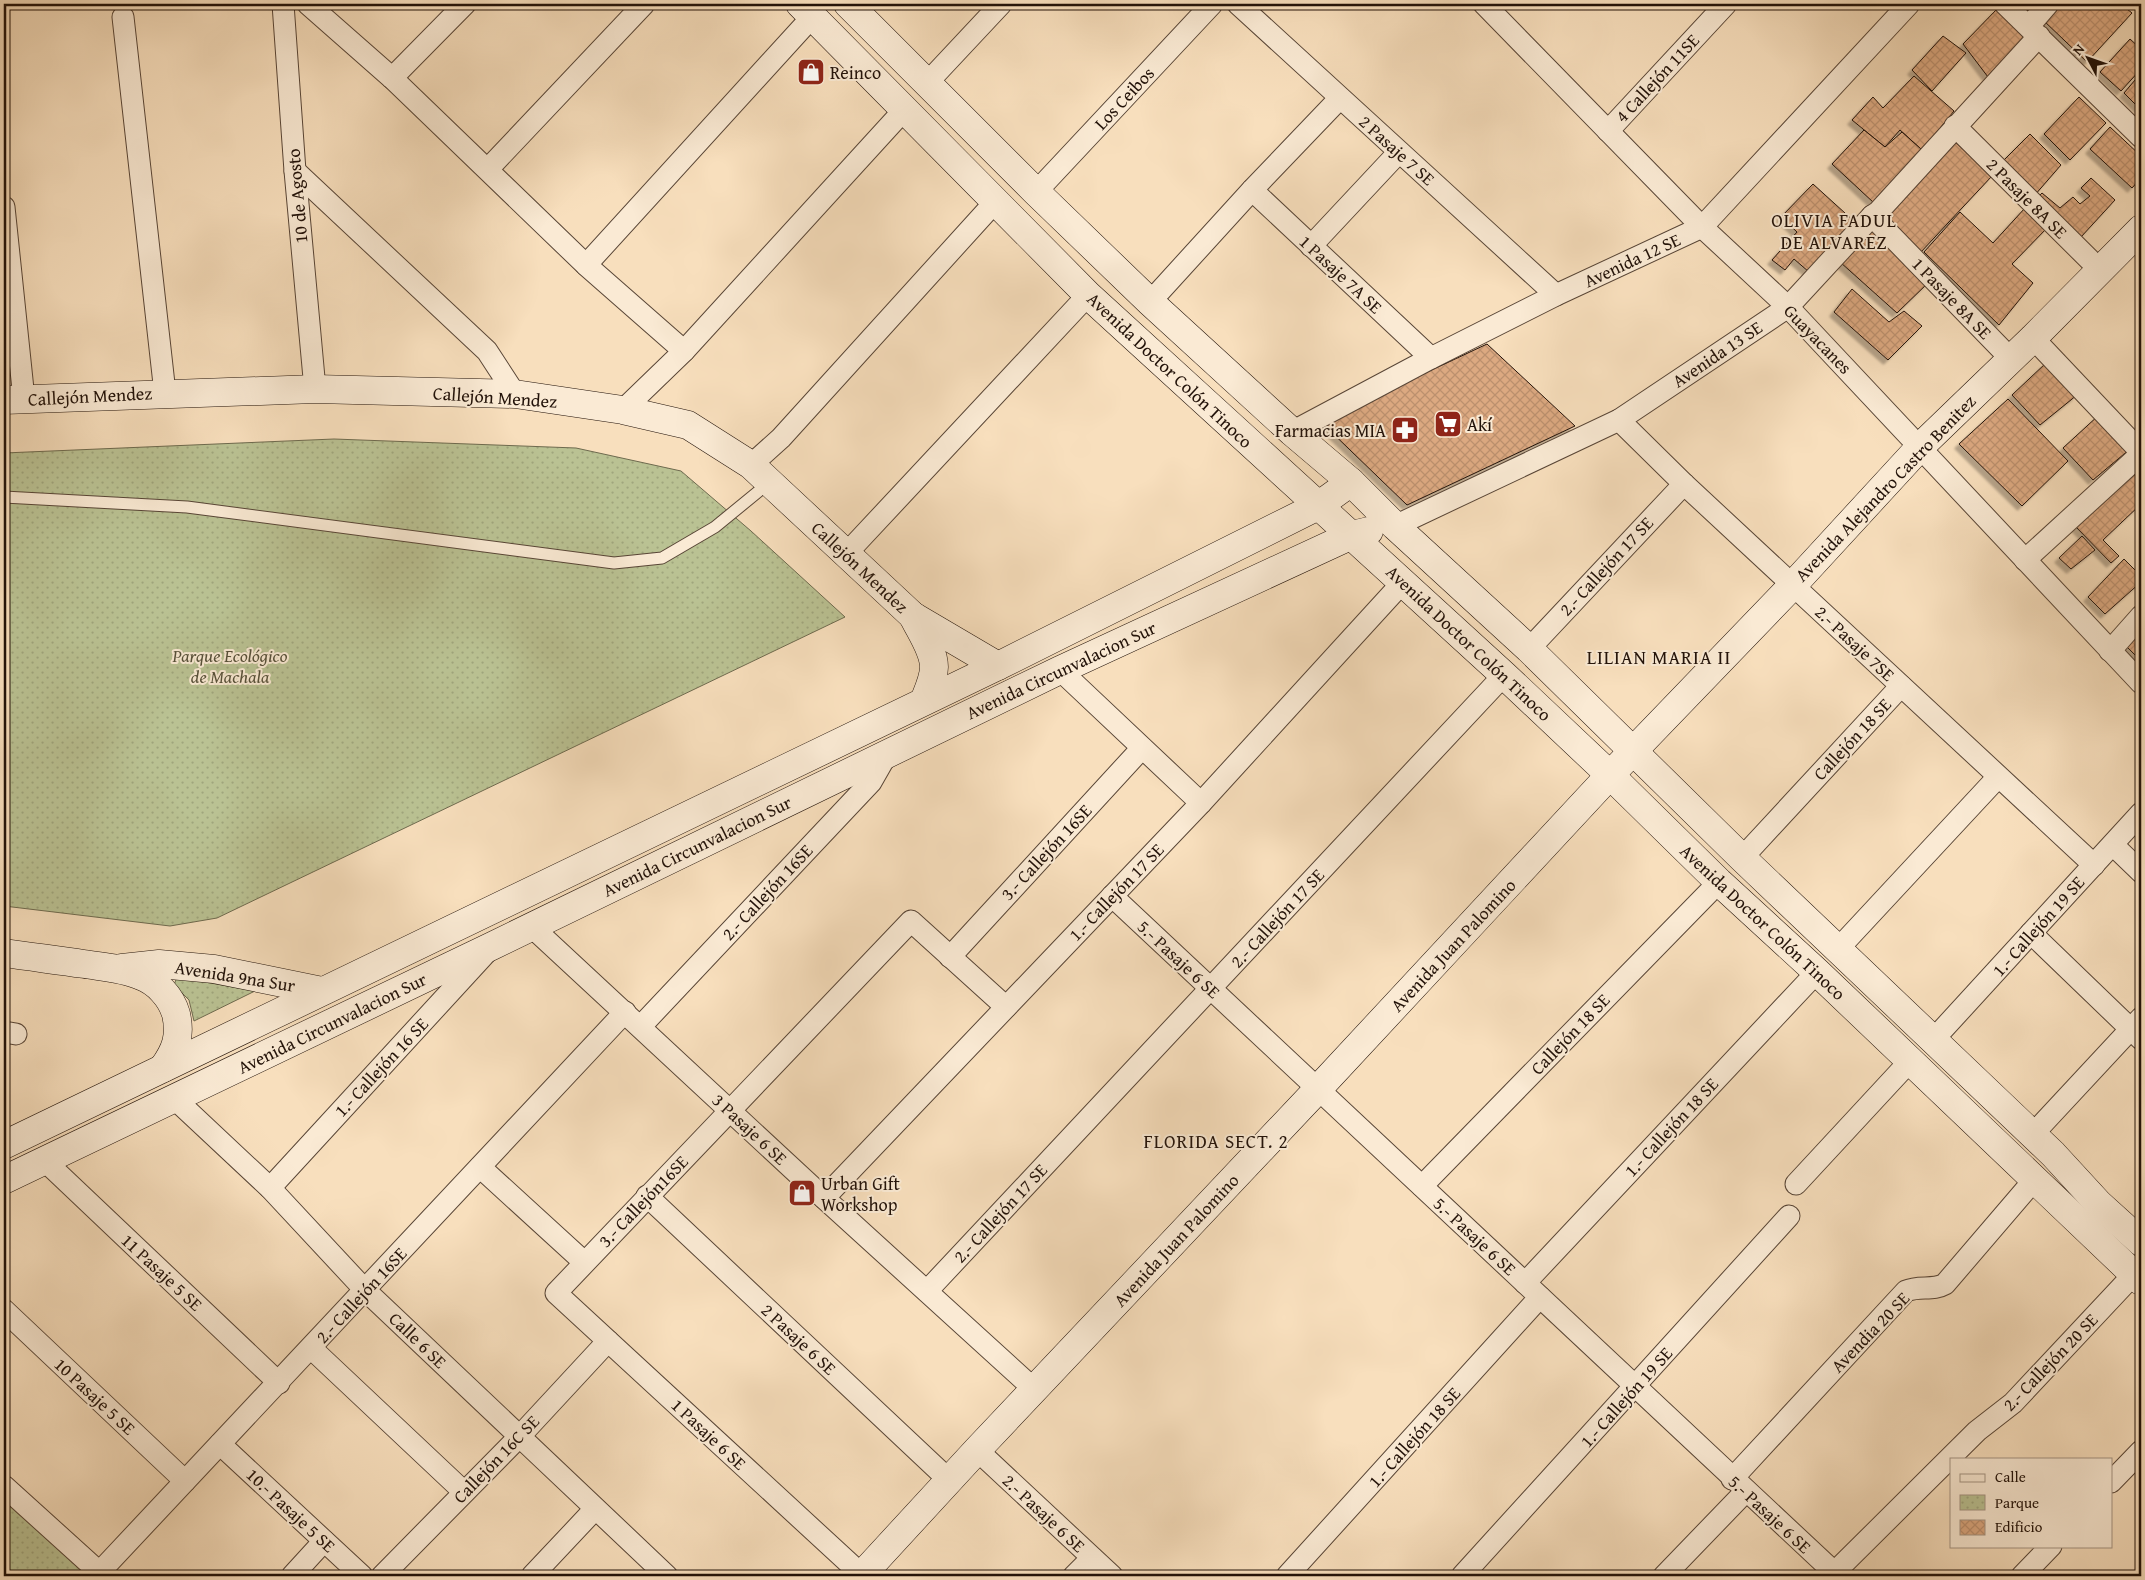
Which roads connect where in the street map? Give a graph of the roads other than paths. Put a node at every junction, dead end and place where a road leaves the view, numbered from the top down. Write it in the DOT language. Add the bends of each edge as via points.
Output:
graph roads {
  1 [pos="283,4"];
  2 [pos="308,4"];
  3 [pos="465,4"];
  4 [pos="644,4"];
  5 [pos="848,4"];
  6 [pos="1001,4"];
  7 [pos="1212,4"];
  8 [pos="1238,4"];
  9 [pos="1484,4"];
  10 [pos="1726,4"];
  11 [pos="1909,4"];
  12 [pos="2005,4"];
  13 [pos="2048,4"];
  14 [pos="806,10"];
  15 [pos="122,16"];
  16 [pos="2034,31"];
  17 [pos="392,78"];
  18 [pos="927,83"];
  19 [pos="1340,98"];
  20 [pos="904,110"];
  21 [pos="1955,126"];
  22 [pos="1608,131"];
  23 [pos="2141,137"];
  24 [pos="1400,152"];
  25 [pos="488,169"];
  26 [pos="295,171"];
  27 [pos="1252,190"];
  28 [pos="1036,192"];
  29 [pos="996,202"];
  30 [pos="4,208"];
  31 [pos="1872,216"];
  32 [pos="1702,227"];
  33 [pos="2141,229"];
  34 [pos="1311,246"];
  35 [pos="586,265"];
  36 [pos="2100,270"];
  37 [pos="1088,295"];
  38 [pos="1556,296"];
  39 [pos="1150,302"];
  40 [pos="1788,307"];
  41 [pos="2033,338"];
  42 [pos="684,351"];
  43 [pos="1431,358"];
  44 [pos="2011,359"];
  45 [pos="315,389"];
  46 [pos="165,393"];
  47 [pos="515,394"];
  48 [pos="14,400"];
  49 [pos="623,410"];
  50 [pos="1619,420"];
  51 [pos="1292,432"];
  52 [pos="1920,447"];
  53 [pos="2141,453"];
  54 [pos="761,473"];
  55 [pos="1351,482"];
  56 [pos="1684,484"];
  57 [pos="4,496"];
  58 [pos="1318,506"];
  59 [pos="1395,526"];
  60 [pos="1352,535"];
  61 [pos="846,554"];
  62 [pos="2025,560"];
  63 [pos="1403,582"];
  64 [pos="1793,585"];
  65 [pos="913,616"];
  66 [pos="2141,616"];
  67 [pos="1529,649"];
  68 [pos="2110,651"];
  69 [pos="998,666"];
  70 [pos="1060,670"];
  71 [pos="1504,675"];
  72 [pos="2141,683"];
  73 [pos="1901,686"];
  74 [pos="924,701"];
  75 [pos="888,718"];
  76 [pos="1142,748"];
  77 [pos="896,749"];
  78 [pos="1634,751"];
  79 [pos="1610,775"];
  80 [pos="1998,777"];
  81 [pos="1201,803"];
  82 [pos="2141,813"];
  83 [pos="2113,845"];
  84 [pos="1742,858"];
  85 [pos="2094,865"];
  86 [pos="2141,872"];
  87 [pos="1719,882"];
  88 [pos="1112,896"];
  89 [pos="532,926"];
  90 [pos="2032,933"];
  91 [pos="421,943"];
  92 [pos="492,946"];
  93 [pos="1838,950"];
  94 [pos="4,953"];
  95 [pos="950,957"];
  96 [pos="118,969"];
  97 [pos="1817,972"];
  98 [pos="436,973"];
  99 [pos="1210,988"];
  100 [pos="322,991"];
  101 [pos="1006,1007"];
  102 [pos="625,1012"];
  103 [pos="641,1026"];
  104 [pos="2138,1029"];
  105 [pos="1934,1040"];
  106 [pos="1910,1062"];
  107 [pos="163,1068"];
  108 [pos="1318,1089"];
  109 [pos="174,1099"];
  110 [pos="731,1111"];
  111 [pos="2032,1134"];
  112 [pos="4,1145"];
  113 [pos="45,1161"];
  114 [pos="480,1167"];
  115 [pos="4,1180"];
  116 [pos="2034,1180"];
  117 [pos="1796,1184"];
  118 [pos="1422,1186"];
  119 [pos="270,1188"];
  120 [pos="647,1196"];
  121 [pos="824,1198"];
  122 [pos="1789,1216"];
  123 [pos="2141,1242"];
  124 [pos="584,1262"];
  125 [pos="2138,1277"];
  126 [pos="1525,1283"];
  127 [pos="365,1290"];
  128 [pos="927,1291"];
  129 [pos="556,1293"];
  130 [pos="1540,1297"];
  131 [pos="4,1310"];
  132 [pos="608,1341"];
  133 [pos="311,1348"];
  134 [pos="279,1383"];
  135 [pos="1636,1386"];
  136 [pos="1035,1390"];
  137 [pos="519,1437"];
  138 [pos="220,1444"];
  139 [pos="977,1450"];
  140 [pos="2141,1450"];
  141 [pos="185,1481"];
  142 [pos="950,1481"];
  143 [pos="2112,1481"];
  144 [pos="1739,1485"];
  145 [pos="4,1486"];
  146 [pos="464,1492"];
  147 [pos="596,1509"];
  148 [pos="324,1541"];
  149 [pos="2049,1548"];
  150 [pos="1092,1558"];
  151 [pos="97,1574"];
  152 [pos="1836,1575"];
  153 [pos="292,1576"];
  154 [pos="362,1576"];
  155 [pos="382,1576"];
  156 [pos="532,1576"];
  157 [pos="667,1576"];
  158 [pos="862,1576"];
  159 [pos="1074,1576"];
  160 [pos="1112,1576"];
  161 [pos="1287,1576"];
  162 [pos="1462,1576"];
  163 [pos="1664,1576"];
  164 [pos="2022,1576"];
  1 -- 26 [label="street, 10 de Agosto"];
  2 -- 17 [label="street"];
  3 -- 17 [label="street"];
  4 -- 25 [label="street"];
  5 -- 18 [label="main road, Avenida Doctor Colón Tinoco"];
  6 -- 18 [label="street"];
  7 -- 28 [label="street, Los Ceibos"];
  8 -- 19 [label="street, 2 Pasaje 7 SE"];
  9 -- 22 [label="street, Guayacanes"];
  10 -- 22 [label="street, 4 Callejón 11SE"];
  11 -- 32 [label="street, Avenida 12 SE"];
  12 -- 16 [label="street"];
  13 -- 16 [label="street, Avenida 13 SE"];
  14 -- 20 [label="main road, Avenida Doctor Colón Tinoco"];
  14 -- 35 [label="street"];
  15 -- 46 [label="street"];
  16 -- 21 [label="street, Avenida 13 SE"];
  16 -- 23 [label="street"];
  17 -- 25 [label="street"];
  18 -- 28 [label="main road, Avenida Doctor Colón Tinoco"];
  19 -- 24 [label="street, 2 Pasaje 7 SE"];
  19 -- 27 [label="street"];
  20 -- 29 [label="main road, Avenida Doctor Colón Tinoco"];
  20 -- 42 [label="street"];
  21 -- 31 [label="street, Avenida 13 SE"];
  21 -- 36 [label="street, 2 Pasaje 8A SE"];
  22 -- 32 [label="street, Guayacanes"];
  24 -- 34 [label="street"];
  24 -- 38 [label="street, 2 Pasaje 7 SE"];
  25 -- 35 [label="street"];
  26 -- 45 [label="street, 10 de Agosto"];
  26 -- 47 [label="street" via="487,351"];
  27 -- 34 [label="street, 1 Pasaje 7A SE"];
  27 -- 39 [label="street"];
  28 -- 39 [label="main road, Avenida Doctor Colón Tinoco"];
  29 -- 37 [label="main road, Avenida Doctor Colón Tinoco"];
  29 -- 54 [label="street" via="781,438"];
  30 -- 48 [label="street"];
  31 -- 40 [label="street, Avenida 13 SE"];
  31 -- 44 [label="street, 1 Pasaje 8A SE"];
  32 -- 38 [label="street, Avenida 12 SE"];
  32 -- 40 [label="street, Guayacanes"];
  33 -- 36 [label="main road, Avenida Alejandro Castro Benitez"];
  34 -- 43 [label="street, 1 Pasaje 7A SE"];
  35 -- 42 [label="street"];
  36 -- 41 [label="main road, Avenida Alejandro Castro Benitez"];
  37 -- 58 [label="main road, Avenida Doctor Colón Tinoco"];
  37 -- 61 [label="street"];
  38 -- 43 [label="street, Avenida 12 SE"];
  39 -- 51 [label="main road, Avenida Doctor Colón Tinoco"];
  40 -- 50 [label="street, Avenida 13 SE"];
  40 -- 52 [label="street, Guayacanes"];
  41 -- 44 [label="main road, Avenida Alejandro Castro Benitez"];
  41 -- 53 [label="street"];
  42 -- 49 [label="street"];
  43 -- 51 [label="street, Avenida 12 SE"];
  44 -- 52 [label="main road, Avenida Alejandro Castro Benitez"];
  45 -- 46 [label="main road, Callejón Mendez"];
  45 -- 47 [label="main road, Callejón Mendez"];
  46 -- 48 [label="main road, Callejón Mendez"];
  47 -- 49 [label="main road, Callejón Mendez"];
  49 -- 54 [label="main road, Callejón Mendez" via="688,425"];
  50 -- 56 [label="street, 2.- Pasaje 7SE"];
  50 -- 59 [label="street, Avenida 13 SE"];
  51 -- 55 [label="main road, Avenida Doctor Colón Tinoco"];
  52 -- 62 [label="street, Guayacanes"];
  52 -- 64 [label="main road, Avenida Alejandro Castro Benitez"];
  53 -- 62 [label="street"];
  54 -- 57 [label="lane" via="715,527 662,558 614,563 187,506"];
  54 -- 61 [label="main road, Callejón Mendez"];
  55 -- 58 [label="main road, Avenida Circunvalacion Sur"];
  55 -- 59 [label="main road, Avenida Doctor Colón Tinoco"];
  56 -- 64 [label="street, 2.- Pasaje 7SE"];
  56 -- 67 [label="street, 2.- Callejón 17 SE"];
  58 -- 60 [label="main road, Avenida Doctor Colón Tinoco"];
  58 -- 69 [label="main road, Avenida Circunvalacion Sur"];
  59 -- 60 [label="main road, Avenida Circunvalacion Sur"];
  59 -- 67 [label="main road, Avenida Doctor Colón Tinoco"];
  60 -- 63 [label="main road, Avenida Doctor Colón Tinoco"];
  60 -- 70 [label="main road, Avenida Circunvalacion Sur"];
  61 -- 65 [label="main road, Callejón Mendez"];
  62 -- 68 [label="street, Guayacanes"];
  63 -- 71 [label="main road, Avenida Doctor Colón Tinoco"];
  63 -- 81 [label="street, 1.- Callejón 17 SE"];
  64 -- 73 [label="street, 2.- Pasaje 7SE"];
  64 -- 78 [label="main road, Avenida Alejandro Castro Benitez"];
  65 -- 69 [label="main road, Callejón Mendez"];
  65 -- 74 [label="main road, Callejón Mendez" via="934,666"];
  66 -- 68 [label="street"];
  67 -- 78 [label="main road, Avenida Doctor Colón Tinoco"];
  68 -- 72 [label="street, Guayacanes"];
  69 -- 74 [label="main road, Avenida Circunvalacion Sur"];
  70 -- 76 [label="street"];
  70 -- 77 [label="main road, Avenida Circunvalacion Sur"];
  71 -- 79 [label="main road, Avenida Doctor Colón Tinoco"];
  71 -- 99 [label="street, 2.- Callejón 17 SE"];
  73 -- 80 [label="street, 2.- Pasaje 7SE"];
  73 -- 84 [label="street, Callejón 18 SE"];
  74 -- 75 [label="main road, Avenida Circunvalacion Sur"];
  75 -- 77 [label="main road"];
  75 -- 91 [label="main road, Avenida Circunvalacion Sur"];
  76 -- 81 [label="street"];
  76 -- 95 [label="street, 3.- Callejón 16SE"];
  77 -- 89 [label="main road, Avenida Circunvalacion Sur"];
  77 -- 103 [label="street, 2.- Callejón 16SE" via="872,782"];
  78 -- 79 [label="main road, Avenida Juan Palomino"];
  78 -- 84 [label="main road, Avenida Doctor Colón Tinoco"];
  79 -- 87 [label="main road, Avenida Doctor Colón Tinoco"];
  79 -- 108 [label="main road, Avenida Juan Palomino"];
  80 -- 85 [label="street, 2.- Pasaje 7SE"];
  80 -- 93 [label="street"];
  81 -- 88 [label="street, 1.- Callejón 17 SE"];
  82 -- 83 [label="street, 1.- Callejón 19 SE"];
  83 -- 85 [label="street, 1.- Callejón 19 SE"];
  83 -- 86 [label="street"];
  84 -- 93 [label="main road, Avenida Doctor Colón Tinoco"];
  85 -- 90 [label="street, 1.- Callejón 19 SE"];
  87 -- 97 [label="main road, Avenida Doctor Colón Tinoco"];
  87 -- 118 [label="street, Callejón 18 SE"];
  88 -- 99 [label="street, 5.- Pasaje 6 SE"];
  88 -- 101 [label="street, 1.- Callejón 17 SE"];
  89 -- 92 [label="main road, Avenida Circunvalacion Sur"];
  89 -- 102 [label="street, 3 Pasaje 6 SE"];
  90 -- 104 [label="street"];
  90 -- 105 [label="street, 1.- Callejón 19 SE"];
  91 -- 98 [label="main road"];
  91 -- 100 [label="main road, Avenida Circunvalacion Sur"];
  92 -- 98 [label="main road, Avenida Circunvalacion Sur"];
  92 -- 119 [label="street, 1.- Callejón 16 SE"];
  93 -- 105 [label="main road, Avenida Doctor Colón Tinoco"];
  94 -- 96 [label="main road, Avenida 9na Sur"];
  95 -- 101 [label="street"];
  95 -- 110 [label="street" via="911,921"];
  96 -- 100 [label="main road, Avenida 9na Sur" via="159,964 214,969"];
  96 -- 107 [label="main road, Avenida 9na Sur" via="142,976 157,986 174,1008 178,1038 174,1052"];
  97 -- 106 [label="main road, Avenida Doctor Colón Tinoco"];
  97 -- 126 [label="street, 1.- Callejón 18 SE"];
  98 -- 109 [label="main road, Avenida Circunvalacion Sur"];
  99 -- 108 [label="street, 5.- Pasaje 6 SE"];
  99 -- 128 [label="street, 2.- Callejón 17 SE"];
  100 -- 107 [label="main road, Avenida Circunvalacion Sur"];
  101 -- 121 [label="street, 1.- Callejón 17 SE"];
  102 -- 103 [label="street, 3 Pasaje 6 SE"];
  102 -- 114 [label="street, 2.- Callejón 16SE"];
  103 -- 110 [label="street, 3 Pasaje 6 SE"];
  104 -- 111 [label="street"];
  105 -- 111 [label="main road, Avenida Doctor Colón Tinoco"];
  106 -- 116 [label="main road, Avenida Doctor Colón Tinoco"];
  106 -- 117 [label="street"];
  107 -- 112 [label="main road, Avenida Circunvalacion Sur"];
  108 -- 118 [label="street, 5.- Pasaje 6 SE"];
  108 -- 136 [label="main road, Avenida Juan Palomino"];
  109 -- 113 [label="main road, Avenida Circunvalacion Sur"];
  109 -- 119 [label="street, Calle 6 SE"];
  110 -- 120 [label="street, 3.- Callejón16SE"];
  110 -- 121 [label="street, 3 Pasaje 6 SE"];
  111 -- 123 [label="main road, Avenida Doctor Colón Tinoco" via="2099,1204"];
  113 -- 115 [label="main road, Avenida Circunvalacion Sur"];
  113 -- 134 [label="street, 11 Pasaje 5 SE"];
  114 -- 124 [label="street"];
  114 -- 127 [label="street, 2.- Callejón 16SE"];
  116 -- 125 [label="main road, Avenida Doctor Colón Tinoco"];
  116 -- 144 [label="street, Avendia 20 SE" via="1945,1284 1934,1289 1906,1291"];
  118 -- 126 [label="street, 5.- Pasaje 6 SE"];
  119 -- 127 [label="street, Calle 6 SE"];
  120 -- 124 [label="street, 3.- Callejón16SE"];
  120 -- 142 [label="street, 2 Pasaje 6 SE"];
  121 -- 128 [label="street, 3 Pasaje 6 SE"];
  122 -- 135 [label="street, 1.- Callejón 19 SE"];
  124 -- 129 [label="street, 3.- Callejón16SE"];
  125 -- 152 [label="street, 2.- Callejón 20 SE" via="2014,1403 1977,1430"];
  126 -- 130 [label="street, 5.- Pasaje 6 SE"];
  127 -- 133 [label="street, 2.- Callejón 16SE"];
  127 -- 137 [label="street, Calle 6 SE"];
  128 -- 136 [label="street, 3 Pasaje 6 SE"];
  129 -- 132 [label="street, 1 Pasaje 6 SE"];
  130 -- 135 [label="street, 5.- Pasaje 6 SE"];
  130 -- 161 [label="street, 1.- Callejón 18 SE"];
  131 -- 141 [label="street, 10 Pasaje 5 SE"];
  132 -- 137 [label="street, Callejón 16C SE"];
  132 -- 158 [label="street, 1 Pasaje 6 SE"];
  133 -- 134 [label="street, 2.- Callejón 16SE"];
  133 -- 146 [label="street"];
  134 -- 138 [label="street, 2.- Callejón 16SE"];
  135 -- 144 [label="street, 5.- Pasaje 6 SE"];
  135 -- 162 [label="street, 1.- Callejón 19 SE"];
  136 -- 139 [label="main road, Avenida Juan Palomino"];
  137 -- 146 [label="street, Callejón 16C SE"];
  137 -- 147 [label="street, Calle 6 SE"];
  138 -- 141 [label="street, 2.- Callejón 16SE"];
  138 -- 148 [label="street, 10.- Pasaje 5 SE"];
  139 -- 142 [label="main road, Avenida Juan Palomino"];
  139 -- 150 [label="street, 2.- Pasaje 6 SE"];
  140 -- 143 [label="street"];
  141 -- 151 [label="street, 2.- Callejón 16SE"];
  142 -- 158 [label="main road, Avenida Juan Palomino"];
  144 -- 152 [label="street, 5.- Pasaje 6 SE"];
  144 -- 163 [label="street, Avendia 20 SE"];
  145 -- 151 [label="street"];
  146 -- 155 [label="street, Callejón 16C SE"];
  147 -- 156 [label="street"];
  147 -- 157 [label="street, Calle 6 SE"];
  148 -- 153 [label="street"];
  148 -- 154 [label="street, 10.- Pasaje 5 SE"];
  149 -- 164 [label="street"];
  150 -- 159 [label="street"];
  150 -- 160 [label="street, 2.- Pasaje 6 SE"];
}
